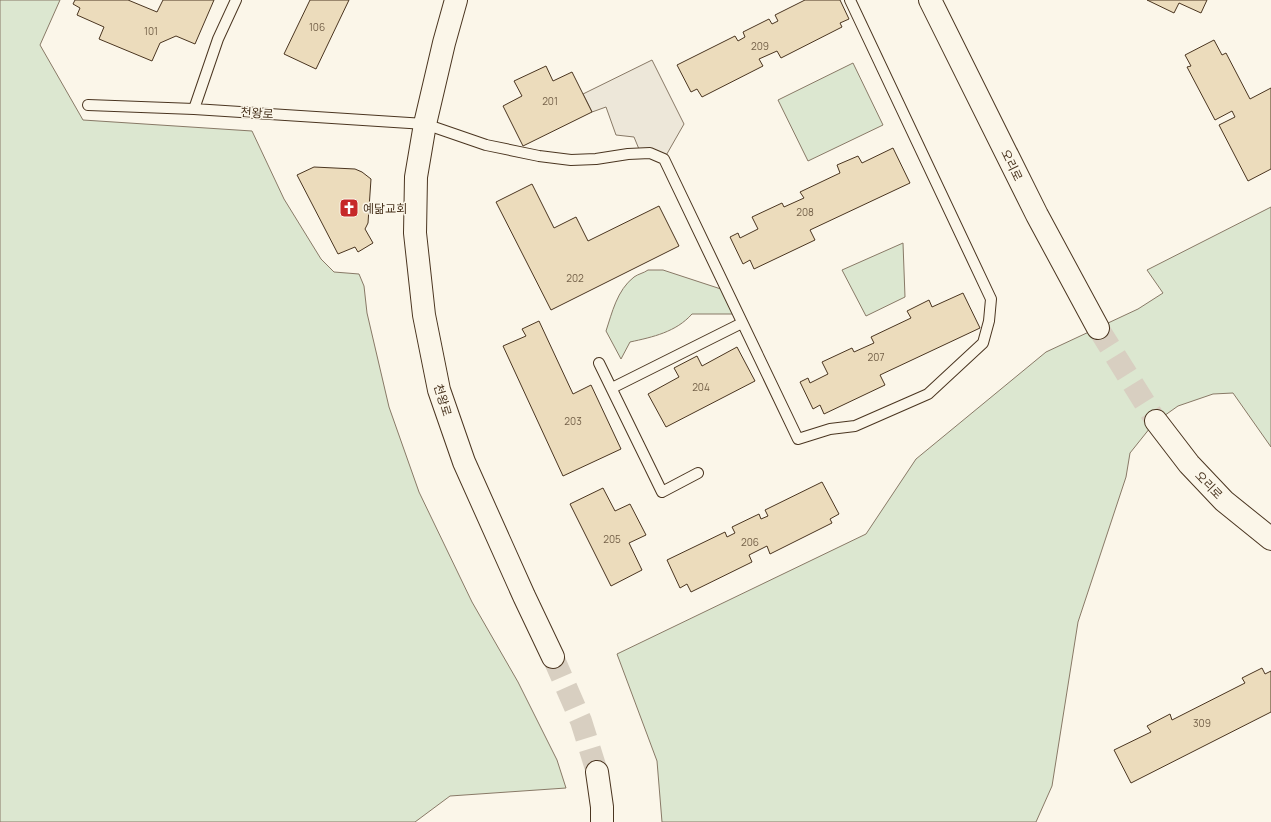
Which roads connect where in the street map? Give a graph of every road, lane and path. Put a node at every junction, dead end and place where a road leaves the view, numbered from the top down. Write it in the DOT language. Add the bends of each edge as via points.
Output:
graph roads {
  1 [pos="236,0"];
  2 [pos="456,0"];
  3 [pos="850,0"];
  4 [pos="930,0"];
  5 [pos="88,105"];
  6 [pos="194,109"];
  7 [pos="425,124"];
  8 [pos="742,323"];
  9 [pos="1098,328"];
  10 [pos="599,363"];
  11 [pos="612,388"];
  12 [pos="1156,421"];
  13 [pos="698,473"];
  14 [pos="1271,539"];
  15 [pos="553,657"];
  16 [pos="597,772"];
  17 [pos="602,822"];
  1 -- 6 [label="lane" via="218,39"];
  2 -- 7 [label="street, 천왕로"];
  3 -- 8 [label="lane" via="991,299 983,343 928,394 855,426 830,429 798,439"];
  4 -- 9 [label="street, 오리로" via="1037,215"];
  5 -- 6 [label="lane, 천왕로"];
  6 -- 7 [label="lane, 천왕로"];
  7 -- 8 [label="lane" via="486,145 539,156 571,160 650,154 664,159"];
  7 -- 15 [label="street, 천왕로" via="416,177 416,233 424,315 439,390 464,462"];
  8 -- 11 [label="lane"];
  10 -- 11 [label="lane"];
  11 -- 13 [label="lane" via="662,492"];
  12 -- 14 [label="street, 오리로" via="1189,464 1224,501"];
  16 -- 17 [label="street"];
}
